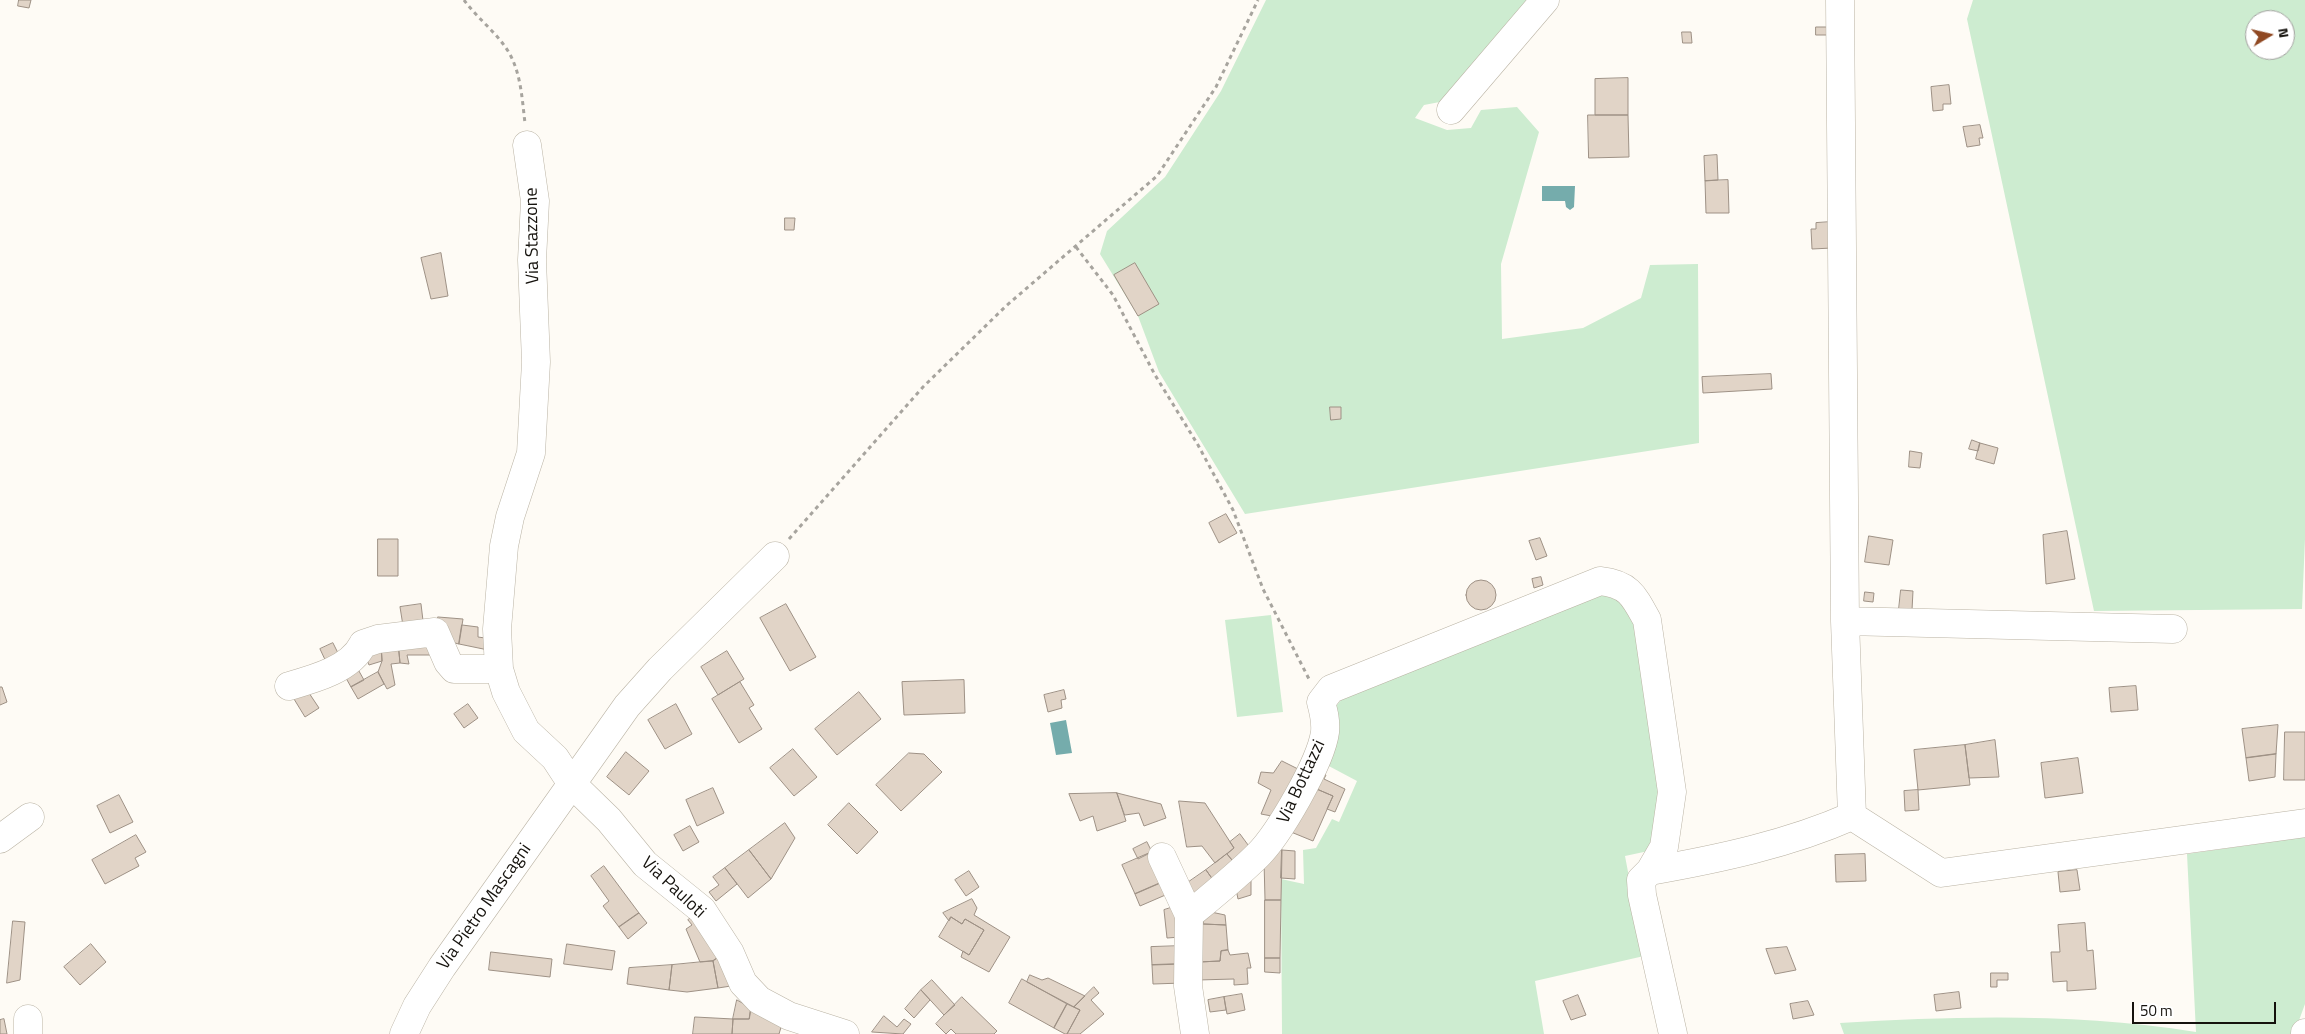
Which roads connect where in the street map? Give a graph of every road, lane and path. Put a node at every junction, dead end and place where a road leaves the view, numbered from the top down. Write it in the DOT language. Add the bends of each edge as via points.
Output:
graph roads {
  1 [pos="464,0"];
  2 [pos="1258,0"];
  3 [pos="1545,0"];
  4 [pos="1840,0"];
  5 [pos="1451,110"];
  6 [pos="527,145"];
  7 [pos="1076,247"];
  8 [pos="775,556"];
  9 [pos="1845,621"];
  10 [pos="2173,629"];
  11 [pos="499,669"];
  12 [pos="289,686"];
  13 [pos="1321,702"];
  14 [pos="572,784"];
  15 [pos="1852,816"];
  16 [pos="30,817"];
  17 [pos="2305,823"];
  18 [pos="0,839"];
  19 [pos="1162,857"];
  20 [pos="1650,871"];
  21 [pos="1189,915"];
  22 [pos="404,1034"];
  23 [pos="846,1034"];
  24 [pos="1195,1034"];
  25 [pos="1673,1034"];
  1 -- 6 [label="path" via="508,51 520,81"];
  2 -- 7 [label="path" via="1216,87 1157,176"];
  3 -- 5 [label="street"];
  4 -- 9 [label="street"];
  6 -- 11 [label="street, Via Stazzone" via="535,201 533,429 531,453 504,546 498,629"];
  7 -- 8 [label="path" via="1006,306 923,387"];
  7 -- 13 [label="path" via="1113,295 1233,510 1263,589"];
  8 -- 14 [label="street, Via Pietro Mascagni" via="646,684"];
  9 -- 10 [label="street"];
  9 -- 15 [label="street"];
  11 -- 12 [label="street" via="454,669 434,632 378,638 362,644 358,654 316,679"];
  11 -- 14 [label="street, Via Pauloti" via="506,692 526,731 555,758"];
  13 -- 20 [label="street" via="1331,689 1600,581 1618,583 1634,596 1647,620 1672,792 1664,847"];
  13 -- 21 [label="street, Via Bottazzi" via="1326,718 1324,734 1310,771 1279,831 1258,855"];
  14 -- 22 [label="street, Via Pietro Mascagni" via="442,967 417,1006"];
  14 -- 23 [label="street, Via Pauloti" via="609,820 645,864 702,910 730,953 743,983 759,1000 789,1016"];
  15 -- 17 [label="street" via="1941,873"];
  15 -- 20 [label="street" via="1743,852"];
  16 -- 18 [label="street"];
  19 -- 21 [label="street"];
  20 -- 25 [label="street" via="1641,880 1642,895"];
  21 -- 24 [label="street" via="1188,986"];
}
